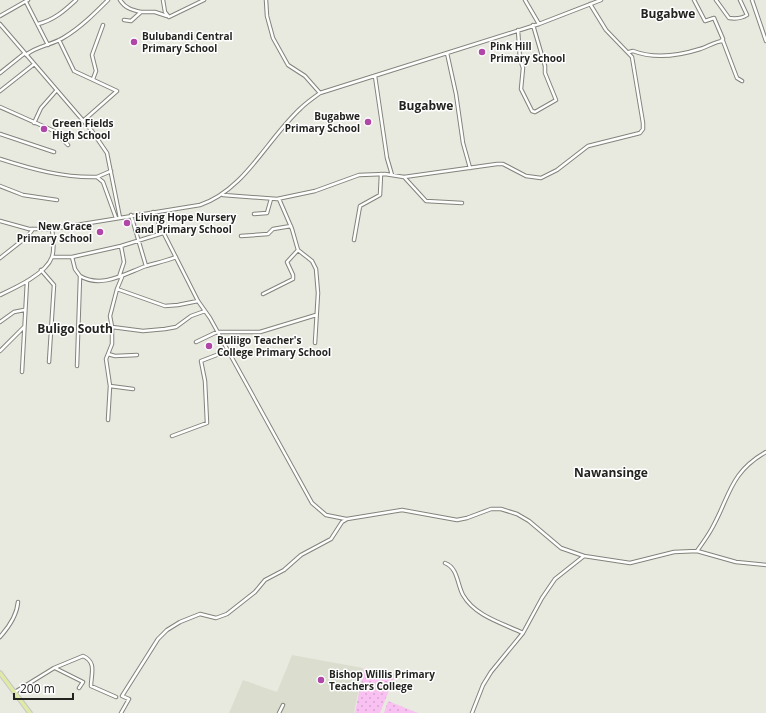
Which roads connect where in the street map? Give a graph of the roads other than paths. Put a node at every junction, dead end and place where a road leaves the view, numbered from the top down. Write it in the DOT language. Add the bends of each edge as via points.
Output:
graph roads {
  1 [pos="76,0"];
  2 [pos="108,0"];
  3 [pos="120,0"];
  4 [pos="163,0"];
  5 [pos="191,0"];
  6 [pos="204,0"];
  7 [pos="266,0"];
  8 [pos="525,0"];
  9 [pos="601,0"];
  10 [pos="694,0"];
  11 [pos="716,0"];
  12 [pos="740,0"];
  13 [pos="752,0"];
  14 [pos="27,1"];
  15 [pos="590,4"];
  16 [pos="192,5"];
  17 [pos="142,12"];
  18 [pos="0,16"];
  19 [pos="167,16"];
  20 [pos="124,20"];
  21 [pos="0,24"];
  22 [pos="38,24"];
  23 [pos="539,24"];
  24 [pos="103,25"];
  25 [pos="533,25"];
  26 [pos="518,30"];
  27 [pos="59,40"];
  28 [pos="720,41"];
  29 [pos="766,41"];
  30 [pos="48,45"];
  31 [pos="629,52"];
  32 [pos="447,53"];
  33 [pos="26,54"];
  34 [pos="33,64"];
  35 [pos="0,72"];
  36 [pos="376,76"];
  37 [pos="93,79"];
  38 [pos="742,81"];
  39 [pos="0,91"];
  40 [pos="56,91"];
  41 [pos="320,93"];
  42 [pos="0,107"];
  43 [pos="83,121"];
  44 [pos="34,123"];
  45 [pos="0,134"];
  46 [pos="68,145"];
  47 [pos="54,152"];
  48 [pos="0,159"];
  49 [pos="470,168"];
  50 [pos="111,171"];
  51 [pos="382,174"];
  52 [pos="392,175"];
  53 [pos="97,176"];
  54 [pos="404,177"];
  55 [pos="0,186"];
  56 [pos="222,195"];
  57 [pos="271,199"];
  58 [pos="279,199"];
  59 [pos="57,200"];
  60 [pos="462,203"];
  61 [pos="153,212"];
  62 [pos="254,214"];
  63 [pos="131,215"];
  64 [pos="118,218"];
  65 [pos="0,221"];
  66 [pos="291,226"];
  67 [pos="33,229"];
  68 [pos="52,229"];
  69 [pos="163,232"];
  70 [pos="241,236"];
  71 [pos="139,240"];
  72 [pos="354,240"];
  73 [pos="121,246"];
  74 [pos="298,250"];
  75 [pos="52,257"];
  76 [pos="72,257"];
  77 [pos="176,257"];
  78 [pos="0,258"];
  79 [pos="146,266"];
  80 [pos="41,270"];
  81 [pos="80,276"];
  82 [pos="122,276"];
  83 [pos="118,278"];
  84 [pos="27,281"];
  85 [pos="117,289"];
  86 [pos="263,294"];
  87 [pos="0,295"];
  88 [pos="198,301"];
  89 [pos="24,310"];
  90 [pos="205,311"];
  91 [pos="316,315"];
  92 [pos="0,322"];
  93 [pos="24,326"];
  94 [pos="112,327"];
  95 [pos="217,332"];
  96 [pos="196,342"];
  97 [pos="314,343"];
  98 [pos="227,350"];
  99 [pos="0,351"];
  100 [pos="108,354"];
  101 [pos="137,355"];
  102 [pos="49,362"];
  103 [pos="76,366"];
  104 [pos="22,372"];
  105 [pos="110,386"];
  106 [pos="133,389"];
  107 [pos="108,420"];
  108 [pos="172,436"];
  109 [pos="766,452"];
  110 [pos="347,519"];
  111 [pos="697,551"];
  112 [pos="584,556"];
  113 [pos="445,563"];
  114 [pos="766,565"];
  115 [pos="18,602"];
  116 [pos="523,633"];
  117 [pos="0,637"];
  118 [pos="54,668"];
  119 [pos="0,673"];
  120 [pos="79,688"];
  121 [pos="15,692"];
  122 [pos="116,697"];
  123 [pos="284,705"];
  124 [pos="30,713"];
  125 [pos="121,713"];
  126 [pos="280,713"];
  127 [pos="472,713"];
  1 -- 22 [label="street" via="57,16"];
  2 -- 27 [label="street" via="84,23"];
  3 -- 17 [label="street" via="128,8"];
  4 -- 19 [label="street"];
  5 -- 16 [label="street"];
  6 -- 16 [label="street"];
  7 -- 41 [label="street" via="273,38 288,65 305,76"];
  8 -- 23 [label="street"];
  9 -- 15 [label="street"];
  10 -- 28 [label="street" via="705,21 714,18 723,39"];
  11 -- 12 [label="street" via="729,18 736,19 747,15"];
  13 -- 29 [label="street"];
  14 -- 18 [label="street"];
  14 -- 22 [label="street"];
  15 -- 23 [label="street"];
  15 -- 31 [label="street" via="606,30"];
  16 -- 19 [label="street" via="173,16"];
  17 -- 19 [label="street" via="155,12"];
  17 -- 20 [label="street" via="131,21"];
  21 -- 33 [label="street"];
  22 -- 30 [label="street"];
  23 -- 25 [label="street"];
  24 -- 37 [label="street" via="92,55 96,71"];
  25 -- 26 [label="street"];
  25 -- 26 [label="street" via="545,73 556,100 535,112 532,111 522,89 523,68"];
  26 -- 32 [label="street"];
  27 -- 30 [label="street"];
  27 -- 37 [label="street" via="74,71"];
  28 -- 31 [label="street" via="701,49 670,56 646,56"];
  28 -- 38 [label="street" via="723,41 737,78"];
  30 -- 33 [label="street"];
  31 -- 49 [label="street" via="640,102 643,129 640,133 588,146 557,170 541,178 526,176 503,164"];
  32 -- 36 [label="street"];
  32 -- 49 [label="street"];
  33 -- 34 [label="street"];
  33 -- 35 [label="street"];
  34 -- 39 [label="street"];
  34 -- 40 [label="street"];
  36 -- 41 [label="street"];
  36 -- 52 [label="street" via="387,158"];
  37 -- 43 [label="street" via="117,91"];
  40 -- 43 [label="street"];
  40 -- 44 [label="street" via="41,108"];
  41 -- 56 [label="street" via="300,109 235,184"];
  42 -- 44 [label="street"];
  43 -- 50 [label="street" via="107,153"];
  44 -- 46 [label="street" via="54,131"];
  45 -- 47 [label="street"];
  48 -- 53 [label="street" via="31,169 86,177"];
  49 -- 54 [label="street"];
  50 -- 53 [label="street"];
  50 -- 64 [label="street"];
  51 -- 52 [label="street"];
  51 -- 58 [label="street" via="353,176 315,191"];
  51 -- 72 [label="street" via="380,195 360,206"];
  52 -- 54 [label="street"];
  53 -- 64 [label="street" via="103,182"];
  54 -- 60 [label="street" via="426,202"];
  55 -- 59 [label="street" via="23,195"];
  56 -- 57 [label="street"];
  56 -- 61 [label="street" via="200,205"];
  57 -- 58 [label="street"];
  57 -- 62 [label="street" via="267,213"];
  58 -- 66 [label="street"];
  61 -- 63 [label="street"];
  61 -- 69 [label="street"];
  63 -- 64 [label="street"];
  63 -- 71 [label="street"];
  64 -- 68 [label="street"];
  65 -- 67 [label="street"];
  66 -- 70 [label="street" via="272,229 268,234"];
  66 -- 74 [label="street"];
  67 -- 68 [label="street"];
  67 -- 78 [label="street"];
  68 -- 75 [label="street"];
  69 -- 71 [label="street"];
  69 -- 77 [label="street"];
  71 -- 73 [label="street"];
  71 -- 79 [label="street"];
  73 -- 76 [label="street"];
  73 -- 83 [label="street" via="124,262"];
  74 -- 86 [label="street" via="287,262 293,279"];
  74 -- 91 [label="street" via="312,261 316,269"];
  75 -- 76 [label="street"];
  75 -- 80 [label="street"];
  76 -- 81 [label="street"];
  77 -- 79 [label="street"];
  77 -- 88 [label="street"];
  79 -- 82 [label="street"];
  80 -- 84 [label="street"];
  80 -- 102 [label="street" via="54,286"];
  81 -- 83 [label="street" via="99,280"];
  81 -- 103 [label="street"];
  82 -- 83 [label="street"];
  82 -- 85 [label="street"];
  84 -- 87 [label="street"];
  84 -- 89 [label="street"];
  85 -- 88 [label="street" via="165,306"];
  85 -- 94 [label="street" via="109,319"];
  88 -- 90 [label="street"];
  89 -- 92 [label="street" via="14,312"];
  89 -- 93 [label="street"];
  90 -- 94 [label="street" via="191,316 176,327 165,329 143,331"];
  90 -- 95 [label="street"];
  91 -- 95 [label="street" via="260,332"];
  91 -- 97 [label="street"];
  93 -- 99 [label="street"];
  93 -- 104 [label="street"];
  94 -- 100 [label="street" via="112,344"];
  95 -- 96 [label="street"];
  95 -- 98 [label="street"];
  98 -- 108 [label="street" via="201,361 205,381 207,423"];
  98 -- 110 [label="street" via="312,503 326,515"];
  100 -- 101 [label="street"];
  100 -- 105 [label="street" via="106,368"];
  105 -- 106 [label="street"];
  105 -- 107 [label="street"];
  109 -- 111 [label="street" via="754,459 733,481 711,530"];
  110 -- 112 [label="street" via="402,510 457,520 501,509 529,521 561,548"];
  110 -- 125 [label="street" via="342,522 331,539 301,555 284,570 265,580 255,592 227,614 216,618 200,614 167,630 158,639 122,696 129,699"];
  111 -- 112 [label="street" via="674,552 630,562"];
  111 -- 114 [label="street" via="736,562"];
  112 -- 116 [label="street" via="555,579"];
  113 -- 116 [label="street" via="456,574 463,594 471,605 479,612"];
  115 -- 117 [label="street" via="9,626"];
  116 -- 127 [label="street" via="491,672"];
  118 -- 120 [label="street" via="83,682"];
  118 -- 121 [label="street"];
  118 -- 122 [label="street" via="74,658 87,657 93,666 91,686"];
  119 -- 121 [label="main road"];
  121 -- 124 [label="main road"];
  123 -- 126 [label="street"];
}
